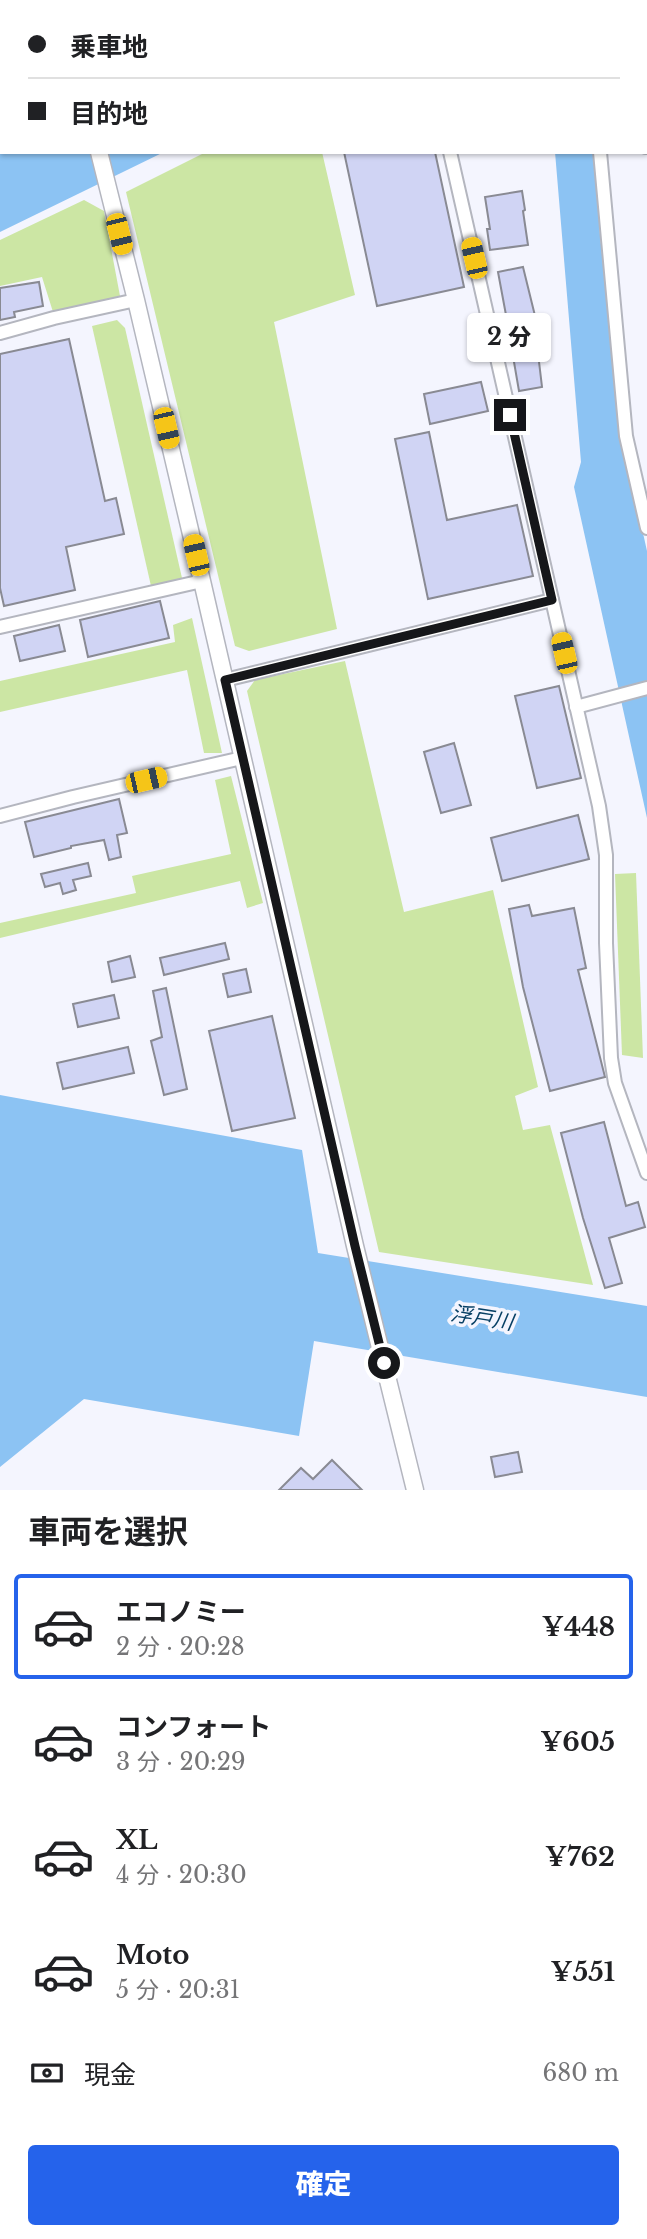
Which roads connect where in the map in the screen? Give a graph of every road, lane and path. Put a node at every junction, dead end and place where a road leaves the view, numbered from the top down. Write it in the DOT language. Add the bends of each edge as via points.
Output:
graph roads {
  1 [pos="99,154"];
  2 [pos="450,154"];
  3 [pos="600,154"];
  4 [pos="136,300"];
  5 [pos="0,333"];
  6 [pos="647,528"];
  7 [pos="202,581"];
  8 [pos="552,600"];
  9 [pos="0,626"];
  10 [pos="225,680"];
  11 [pos="647,688"];
  12 [pos="576,707"];
  13 [pos="242,758"];
  14 [pos="0,816"];
  15 [pos="647,1173"];
  16 [pos="415,1490"];
  1 -- 4 [label="street"];
  2 -- 8 [label="street"];
  3 -- 6 [label="street" via="626,436"];
  4 -- 5 [label="street"];
  4 -- 7 [label="street"];
  7 -- 9 [label="street"];
  7 -- 10 [label="street"];
  8 -- 10 [label="street"];
  8 -- 12 [label="street"];
  10 -- 13 [label="street"];
  11 -- 12 [label="street"];
  12 -- 15 [label="street" via="606,855 611,1058"];
  13 -- 14 [label="street"];
  13 -- 16 [label="street"];
}
